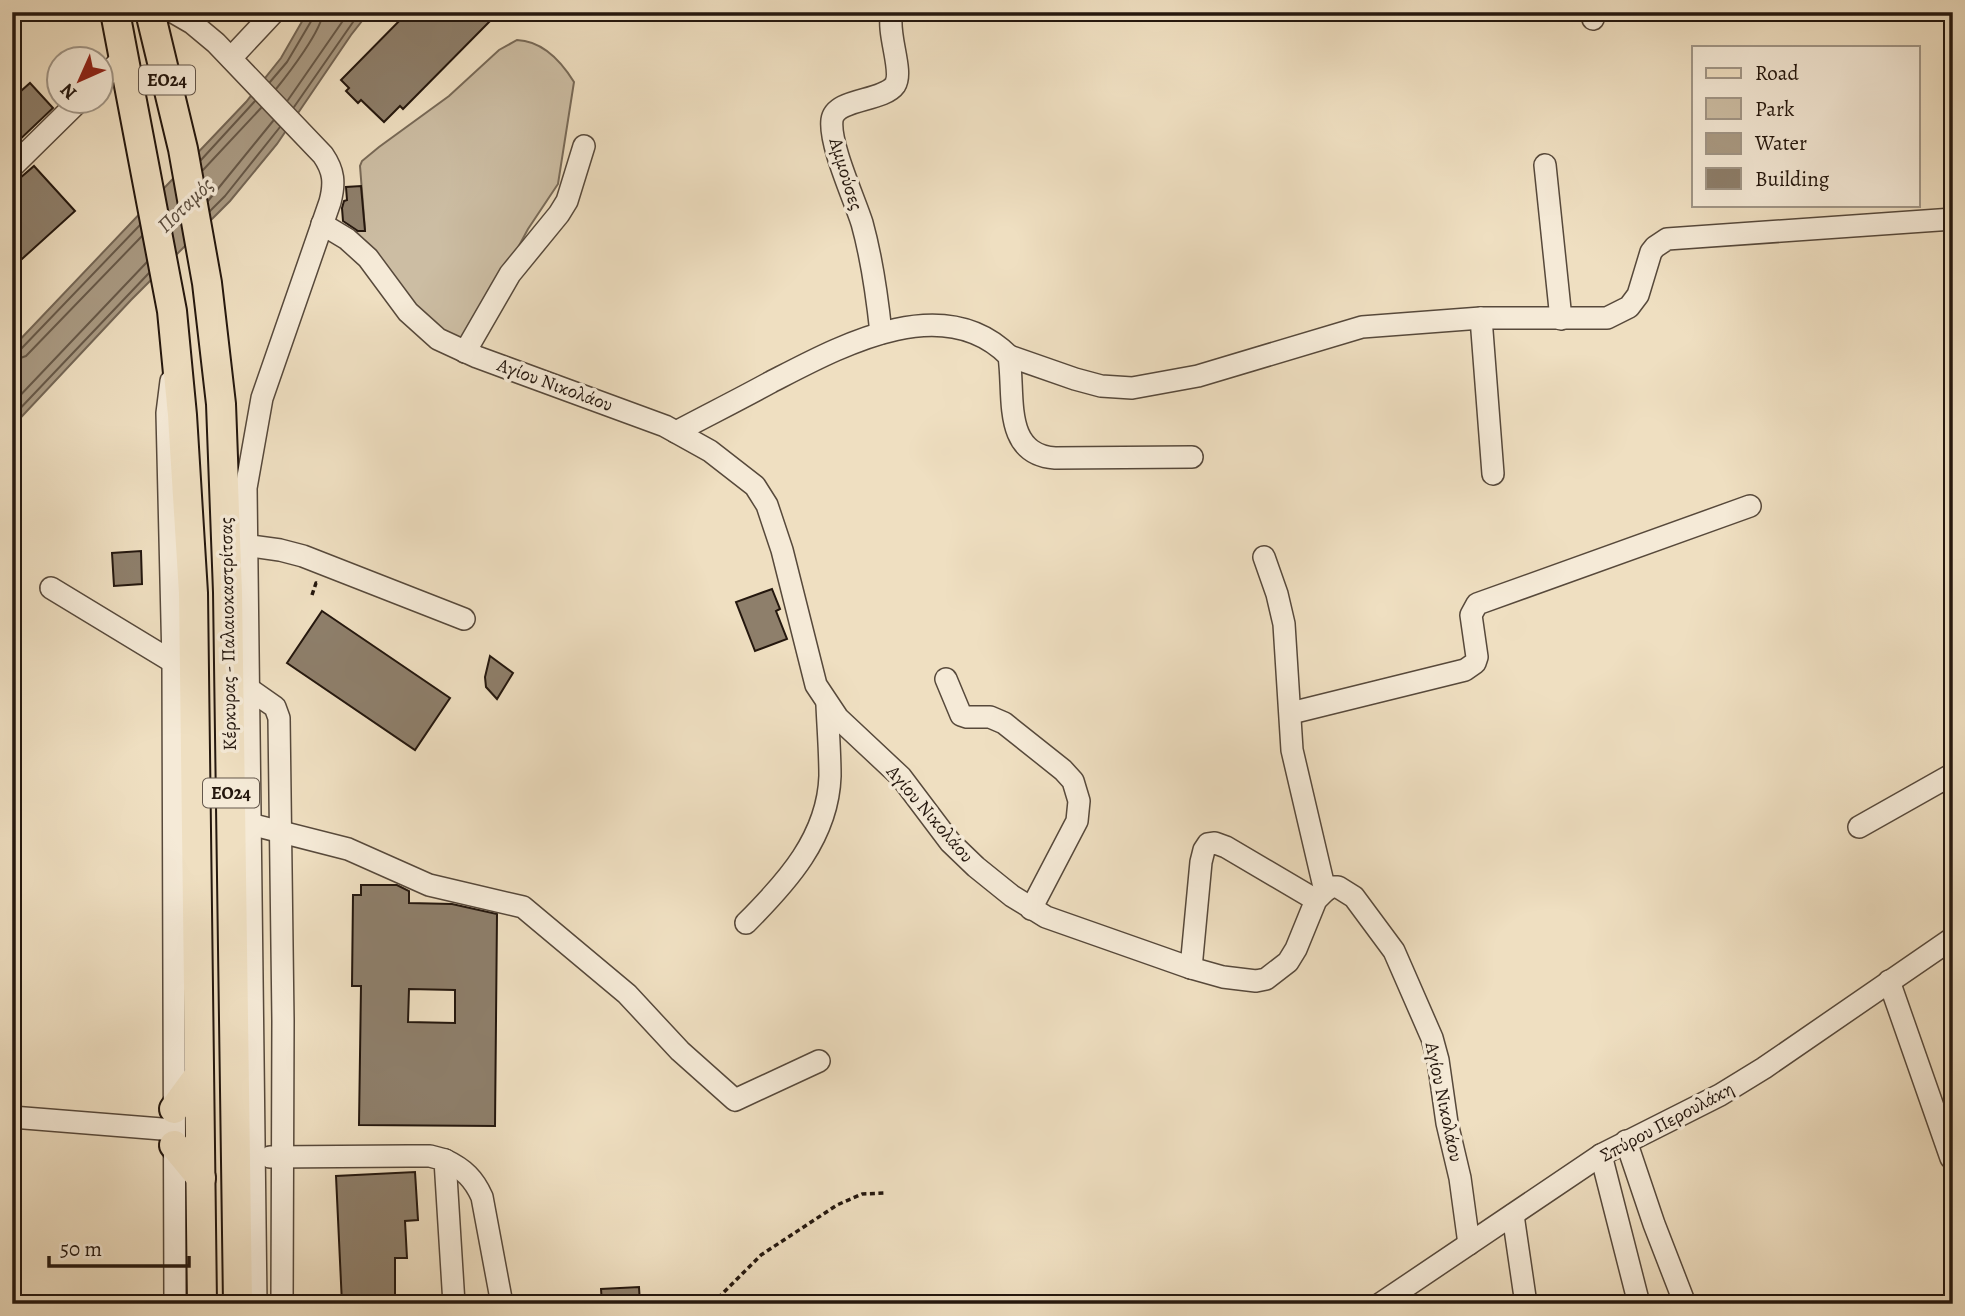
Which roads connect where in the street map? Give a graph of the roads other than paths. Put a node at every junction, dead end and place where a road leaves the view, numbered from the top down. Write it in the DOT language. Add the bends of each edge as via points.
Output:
graph roads {
  1 [pos="114,12"];
  2 [pos="150,12"];
  3 [pos="274,12"];
  4 [pos="892,12"];
  5 [pos="182,14"];
  6 [pos="124,57"];
  7 [pos="231,58"];
  8 [pos="116,65"];
  9 [pos="65,116"];
  10 [pos="584,146"];
  11 [pos="1545,165"];
  12 [pos="12,167"];
  13 [pos="1953,219"];
  14 [pos="322,224"];
  15 [pos="1481,318"];
  16 [pos="1562,319"];
  17 [pos="880,333"];
  18 [pos="175,348"];
  19 [pos="465,352"];
  20 [pos="1009,356"];
  21 [pos="676,432"];
  22 [pos="1192,457"];
  23 [pos="1493,474"];
  24 [pos="1750,506"];
  25 [pos="188,520"];
  26 [pos="236,544"];
  27 [pos="1264,557"];
  28 [pos="51,588"];
  29 [pos="464,619"];
  30 [pos="173,662"];
  31 [pos="946,679"];
  32 [pos="239,682"];
  33 [pos="827,705"];
  34 [pos="1291,713"];
  35 [pos="1953,774"];
  36 [pos="250,824"];
  37 [pos="1859,827"];
  38 [pos="281,832"];
  39 [pos="1320,896"];
  40 [pos="1031,909"];
  41 [pos="746,923"];
  42 [pos="1953,938"];
  43 [pos="1191,968"];
  44 [pos="1889,981"];
  45 [pos="819,1061"];
  46 [pos="199,1075"];
  47 [pos="12,1117"];
  48 [pos="235,1127"];
  49 [pos="174,1128"];
  50 [pos="1626,1141"];
  51 [pos="1601,1156"];
  52 [pos="283,1157"];
  53 [pos="256,1158"];
  54 [pos="1951,1158"];
  55 [pos="445,1160"];
  56 [pos="201,1178"];
  57 [pos="1513,1214"];
  58 [pos="1469,1244"];
  59 [pos="1403,1296"];
  60 [pos="175,1304"];
  61 [pos="202,1304"];
  62 [pos="238,1304"];
  63 [pos="256,1304"];
  64 [pos="282,1304"];
  65 [pos="454,1304"];
  66 [pos="502,1304"];
  67 [pos="1380,1304"];
  68 [pos="1526,1304"];
  69 [pos="1639,1304"];
  70 [pos="1685,1304"];
  1 -- 6 [label="main road, Κέρκυρας - Παλαιοκαστρίτσας / ΕΟ24"];
  2 -- 26 [label="main road, Κέρκυρας - Παλαιοκαστρίτσας / ΕΟ24" via="183,149 207,283"];
  3 -- 7 [label="street"];
  4 -- 17 [label="street, Αμμούσες" via="895,85 843,107 832,121 871,258"];
  5 -- 7 [label="street"];
  6 -- 8 [label="street"];
  6 -- 18 [label="main road, Κέρκυρας - Παλαιοκαστρίτσας / ΕΟ24"];
  7 -- 14 [label="street" via="323,155 333,175 333,188"];
  9 -- 12 [label="street"];
  10 -- 19 [label="street" via="559,214 510,274"];
  11 -- 16 [label="street"];
  13 -- 16 [label="street" via="1667,239 1651,252 1638,295 1629,307 1607,318"];
  14 -- 19 [label="street, Αγίου Νικολάου" via="368,258 420,325"];
  14 -- 26 [label="street" via="262,398"];
  15 -- 16 [label="street"];
  15 -- 20 [label="street" via="1362,327 1198,376 1132,388 1101,386"];
  15 -- 23 [label="street"];
  17 -- 20 [label="street" via="934,324 961,328"];
  17 -- 21 [label="street" via="837,347"];
  18 -- 25 [label="main road, Κέρκυρας - Παλαιοκαστρίτσας / ΕΟ24"];
  18 -- 30 [label="street" via="167,413"];
  19 -- 21 [label="street, Αγίου Νικολάου"];
  20 -- 22 [label="street" via="1016,430 1032,453 1055,458"];
  21 -- 33 [label="street, Αγίου Νικολάου" via="728,463 761,494 782,550 816,685"];
  24 -- 34 [label="street" via="1477,604 1471,615 1477,657 1465,670"];
  25 -- 26 [label="main road"];
  25 -- 46 [label="main road, Κέρκυρας - Παλαιοκαστρίτσας / ΕΟ24"];
  26 -- 29 [label="street" via="303,556"];
  26 -- 32 [label="main road, Κέρκυρας - Παλαιοκαστρίτσας / ΕΟ24"];
  27 -- 34 [label="street" via="1284,624"];
  28 -- 30 [label="street"];
  30 -- 49 [label="street"];
  31 -- 40 [label="street" via="961,715 1004,723 1073,781 1079,801 1077,821"];
  32 -- 36 [label="street"];
  32 -- 38 [label="street" via="279,714"];
  32 -- 48 [label="main road, Κέρκυρας - Παλαιοκαστρίτσας / ΕΟ24"];
  33 -- 40 [label="street, Αγίου Νικολάου" via="901,777 950,842"];
  33 -- 41 [label="street" via="830,778 815,835 786,883"];
  34 -- 39 [label="street" via="1292,750"];
  35 -- 37 [label="street"];
  36 -- 38 [label="street"];
  36 -- 53 [label="street"];
  38 -- 45 [label="street" via="348,849 429,885 523,907 626,994 735,1100"];
  38 -- 52 [label="street"];
  39 -- 43 [label="street, Αγίου Νικολάου" via="1293,956 1266,979 1241,981"];
  39 -- 43 [label="street" via="1226,847 1208,845 1201,862"];
  39 -- 58 [label="street, Αγίου Νικολάου" via="1338,887 1354,897 1394,951 1410,985 1438,1060"];
  40 -- 43 [label="street, Αγίου Νικολάου"];
  42 -- 44 [label="street, Σπύρου Περουλάκη"];
  44 -- 50 [label="street, Σπύρου Περουλάκη" via="1742,1082"];
  44 -- 54 [label="street"];
  46 -- 49 [label="main road"];
  46 -- 56 [label="main road, Κέρκυρας - Παλαιοκαστρίτσας / ΕΟ24"];
  47 -- 49 [label="street"];
  48 -- 53 [label="street"];
  48 -- 62 [label="main road, Κέρκυρας - Παλαιοκαστρίτσας / ΕΟ24"];
  49 -- 56 [label="main road"];
  49 -- 60 [label="street"];
  50 -- 51 [label="street, Σπύρου Περουλάκη"];
  50 -- 70 [label="street"];
  51 -- 57 [label="street, Σπύρου Περουλάκη"];
  51 -- 69 [label="street"];
  52 -- 53 [label="street"];
  52 -- 55 [label="street" via="430,1156"];
  52 -- 64 [label="street"];
  53 -- 63 [label="street"];
  55 -- 65 [label="street"];
  55 -- 66 [label="street" via="467,1173 482,1197"];
  56 -- 61 [label="main road, Κέρκυρας - Παλαιοκαστρίτσας / ΕΟ24"];
  57 -- 58 [label="street, Σπύρου Περουλάκη"];
  57 -- 68 [label="street"];
  58 -- 59 [label="street, Σπύρου Περουλάκη"];
  59 -- 67 [label="street, Σπύρου Περουλάκη"];
}
